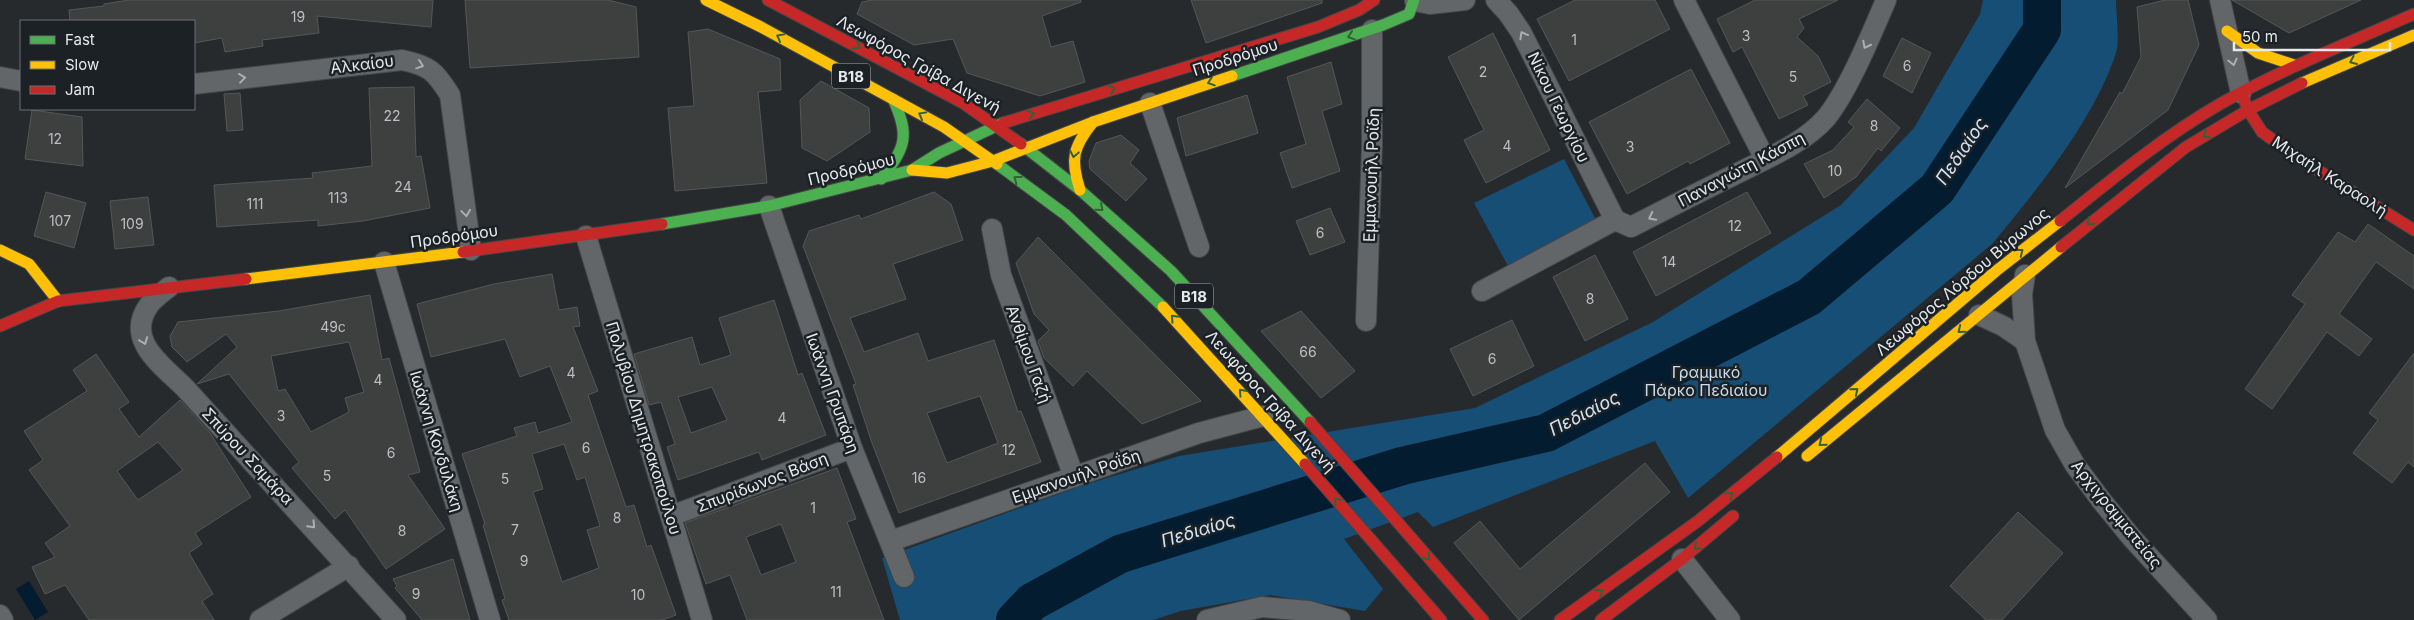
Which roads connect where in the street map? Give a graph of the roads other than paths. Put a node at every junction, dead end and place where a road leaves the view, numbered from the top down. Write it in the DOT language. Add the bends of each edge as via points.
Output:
graph roads {
  1 [pos="706,0"];
  2 [pos="768,0"];
  3 [pos="1465,0"];
  4 [pos="1496,0"];
  5 [pos="1684,0"];
  6 [pos="1886,0"];
  7 [pos="2220,0"];
  8 [pos="1414,1"];
  9 [pos="1379,6"];
  10 [pos="2414,14"];
  11 [pos="1397,19"];
  12 [pos="1372,30"];
  13 [pos="2227,31"];
  14 [pos="2414,35"];
  15 [pos="2294,65"];
  16 [pos="0,77"];
  17 [pos="20,81"];
  18 [pos="195,84"];
  19 [pos="893,99"];
  20 [pos="2244,102"];
  21 [pos="1150,103"];
  22 [pos="1093,122"];
  23 [pos="997,125"];
  24 [pos="965,140"];
  25 [pos="1028,149"];
  26 [pos="1765,159"];
  27 [pos="993,161"];
  28 [pos="912,170"];
  29 [pos="881,179"];
  30 [pos="1080,190"];
  31 [pos="769,206"];
  32 [pos="1615,220"];
  33 [pos="992,229"];
  34 [pos="2414,230"];
  35 [pos="586,236"];
  36 [pos="1199,247"];
  37 [pos="0,250"];
  38 [pos="471,250"];
  39 [pos="384,262"];
  40 [pos="2025,275"];
  41 [pos="170,287"];
  42 [pos="1482,291"];
  43 [pos="58,301"];
  44 [pos="1979,315"];
  45 [pos="1366,321"];
  46 [pos="0,326"];
  47 [pos="2025,341"];
  48 [pos="1264,416"];
  49 [pos="852,448"];
  50 [pos="1798,462"];
  51 [pos="1074,477"];
  52 [pos="1741,510"];
  53 [pos="671,516"];
  54 [pos="890,542"];
  55 [pos="1682,559"];
  56 [pos="349,566"];
  57 [pos="904,578"];
  58 [pos="0,615"];
  59 [pos="1603,619"];
  60 [pos="3,620"];
  61 [pos="260,620"];
  62 [pos="396,620"];
  63 [pos="490,620"];
  64 [pos="702,620"];
  65 [pos="1207,620"];
  66 [pos="1340,620"];
  67 [pos="1441,620"];
  68 [pos="1483,620"];
  69 [pos="1560,620"];
  70 [pos="1730,620"];
  71 [pos="2207,620"];
  19 -- 1 [label="main road, Λεωφόρος Γρίβα Διγενή / B18, one-way"];
  2 -- 23 [label="main road, Λεωφόρος Γρίβα Διγενή / B18, one-way" via="963,103"];
  3 -- 8 [label="street" via="1430,4"];
  32 -- 4 [label="street, Νίκου Γεωργίου, one-way" via="1521,32"];
  5 -- 26 [label="street"];
  6 -- 26 [label="street, Παναγιώτη Κάσπη, one-way" via="1826,118 1799,141"];
  7 -- 13 [label="street, Μιχαήλ Καραολή"];
  8 -- 11 [label="main road, Προδρόμου" via="1409,14"];
  9 -- 11 [label="main road, Προδρόμου"];
  23 -- 9 [label="main road, Προδρόμου, one-way"];
  10 -- 15 [label="main road, Λεωφόρος Λόρδου Βύρωνος"];
  11 -- 12 [label="main road, Προδρόμου"];
  12 -- 21 [label="main road, Προδρόμου, one-way"];
  12 -- 45 [label="street, Εμμανουήλ Ροϊδη"];
  13 -- 15 [label="main road" via="2247,47"];
  13 -- 20 [label="street, Μιχαήλ Καραολή, one-way"];
  14 -- 20 [label="main road, Λεωφόρος Λόρδου Βύρωνος, one-way" via="2303,82"];
  15 -- 20 [label="main road, Λεωφόρος Λόρδου Βύρωνος"];
  16 -- 17 [label="street"];
  18 -- 38 [label="street, Αλκαίου, one-way" via="402,60 430,68 450,96"];
  24 -- 19 [label="main road, Λεωφόρος Γρίβα Διγενή / B18, one-way"];
  19 -- 29 [label="main road" via="906,134 898,158"];
  20 -- 34 [label="main road, Μιχαήλ Καραολή" via="2262,132"];
  20 -- 40 [label="main road, Λεωφόρος Λόρδου Βύρωνος, one-way"];
  69 -- 20 [label="main road, Λεωφόρος Λόρδου Βύρωνος, one-way" via="1670,543 1996,271 2145,153 2176,131"];
  21 -- 22 [label="main road, Προδρόμου"];
  21 -- 36 [label="street"];
  22 -- 25 [label="main road, Προδρόμου"];
  22 -- 30 [label="main road, one-way" via="1074,149 1074,172"];
  23 -- 24 [label="main road, Προδρόμου"];
  23 -- 25 [label="main road, Λεωφόρος Γρίβα Διγενή / B18"];
  24 -- 27 [label="main road, Λεωφόρος Γρίβα Διγενή / B18"];
  24 -- 28 [label="main road, Προδρόμου"];
  25 -- 27 [label="main road, Προδρόμου"];
  25 -- 30 [label="main road, Λεωφόρος Γρίβα Διγενή / B18"];
  26 -- 32 [label="street, Παναγιώτη Κάσπη, one-way" via="1631,227"];
  27 -- 28 [label="main road, Προδρόμου" via="947,173"];
  48 -- 27 [label="main road, Λεωφόρος Γρίβα Διγενή / B18, one-way" via="1150,292 1066,215"];
  28 -- 29 [label="main road, Προδρόμου"];
  29 -- 31 [label="main road, Προδρόμου"];
  30 -- 68 [label="main road, Λεωφόρος Γρίβα Διγενή / B18, one-way" via="1171,271 1315,428"];
  31 -- 35 [label="main road, Προδρόμου"];
  31 -- 49 [label="street, Ιωάννη Γρυπάρη"];
  32 -- 42 [label="street"];
  33 -- 51 [label="street, Ανθίμου Γαζή" via="1001,275"];
  35 -- 38 [label="main road, Προδρόμου"];
  35 -- 53 [label="street, Πολυβίου Δημητρακοπούλου"];
  37 -- 43 [label="main road" via="29,264"];
  38 -- 39 [label="main road, Προδρόμου"];
  39 -- 41 [label="main road, Προδρόμου"];
  39 -- 63 [label="street, Ιωάννη Κονδυλάκη"];
  40 -- 44 [label="main road, Λεωφόρος Λόρδου Βύρωνος"];
  40 -- 47 [label="street, Αρχιγραμματείας" via="2022,294"];
  41 -- 43 [label="main road, Προδρόμου"];
  41 -- 56 [label="street, Σπύρου Σαμάρα, one-way" via="150,304 140,321 142,341 153,357"];
  43 -- 46 [label="main road, Προδρόμου"];
  44 -- 47 [label="street" via="2004,326"];
  44 -- 50 [label="main road, Λεωφόρος Λόρδου Βύρωνος, one-way"];
  47 -- 71 [label="street, Αρχιγραμματείας" via="2055,430 2075,464 2132,538"];
  48 -- 51 [label="street, Εμμανουήλ Ροΐδη" via="1199,433"];
  67 -- 48 [label="main road, Λεωφόρος Γρίβα Διγενή / B18, one-way"];
  49 -- 53 [label="street, Σπυρίδωνος Βάση"];
  49 -- 54 [label="street, Ιωάννη Γρυπάρη"];
  51 -- 54 [label="street, Εμμανουήλ Ροΐδη"];
  52 -- 55 [label="main road, one-way"];
  53 -- 64 [label="street, Πολυβίου Δημητρακοπούλου"];
  54 -- 57 [label="street, Ιωάννη Γρυπάρη"];
  55 -- 59 [label="main road"];
  55 -- 70 [label="street"];
  56 -- 61 [label="street"];
  56 -- 62 [label="street, Σπύρου Σαμάρα"];
  58 -- 60 [label="street"];
  65 -- 66 [label="street" via="1262,607 1291,608"];
}
